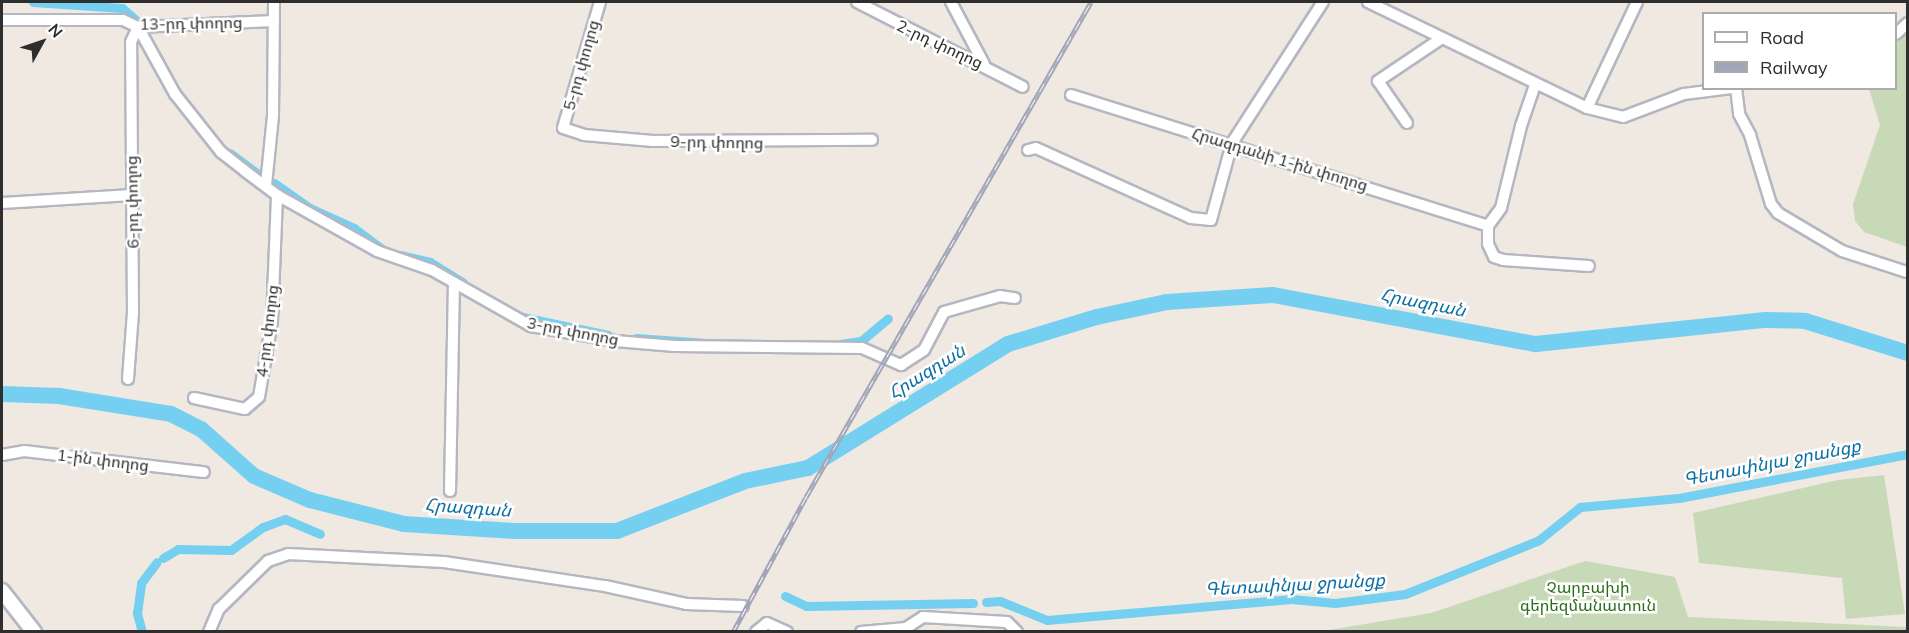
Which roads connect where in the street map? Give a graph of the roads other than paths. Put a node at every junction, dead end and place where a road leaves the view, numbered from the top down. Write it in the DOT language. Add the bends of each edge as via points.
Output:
graph roads {
  1 [pos="274,2"];
  2 [pos="600,2"];
  3 [pos="857,2"];
  4 [pos="951,2"];
  5 [pos="1323,2"];
  6 [pos="1368,2"];
  7 [pos="1637,2"];
  8 [pos="2,20"];
  9 [pos="274,21"];
  10 [pos="138,27"];
  11 [pos="1442,38"];
  12 [pos="985,64"];
  13 [pos="1535,86"];
  14 [pos="1023,87"];
  15 [pos="1717,90"];
  16 [pos="1734,90"];
  17 [pos="1071,95"];
  18 [pos="1587,108"];
  19 [pos="1407,123"];
  20 [pos="563,128"];
  21 [pos="872,140"];
  22 [pos="1232,143"];
  23 [pos="1028,150"];
  24 [pos="267,185"];
  25 [pos="131,195"];
  26 [pos="277,195"];
  27 [pos="2,203"];
  28 [pos="1488,226"];
  29 [pos="1590,266"];
  30 [pos="1907,272"];
  31 [pos="454,283"];
  32 [pos="1015,298"];
  33 [pos="129,380"];
  34 [pos="194,398"];
  35 [pos="2,455"];
  36 [pos="204,472"];
  37 [pos="450,491"];
  38 [pos="4,600"];
  39 [pos="743,606"];
  40 [pos="34,632"];
  41 [pos="209,632"];
  42 [pos="756,632"];
  43 [pos="787,632"];
  44 [pos="861,632"];
  45 [pos="1017,632"];
  1 -- 9 [label="street"];
  2 -- 20 [label="street, 5-րդ փողոց"];
  3 -- 12 [label="street, 2-րդ փողոց"];
  4 -- 12 [label="street"];
  5 -- 22 [label="street"];
  6 -- 11 [label="street"];
  7 -- 18 [label="street"];
  8 -- 10 [label="street, 13-րդ փողոց" via="123,20"];
  9 -- 10 [label="street, 13-րդ փողոց"];
  9 -- 24 [label="street" via="273,116"];
  10 -- 24 [label="street, 3-րդ փողոց" via="175,94 201,128 221,152"];
  10 -- 25 [label="street, 6-րդ փողոց" via="131,42"];
  11 -- 13 [label="street"];
  11 -- 19 [label="street" via="1379,79 1382,91"];
  12 -- 14 [label="street, 2-րդ փողոց"];
  13 -- 18 [label="street"];
  13 -- 28 [label="street" via="1501,208"];
  15 -- 18 [label="street" via="1684,94 1623,117"];
  16 -- 30 [label="street" via="1739,114 1750,135 1771,204 1778,213 1842,251"];
  17 -- 22 [label="street, Հրազդանի 1-ին փողոց"];
  20 -- 21 [label="street, 9-րդ փողոց" via="584,135 652,141"];
  22 -- 23 [label="street" via="1211,220 1191,218 1036,148"];
  22 -- 28 [label="street, Հրազդանի 1-ին փողոց"];
  24 -- 26 [label="street, 3-րդ փողոց"];
  25 -- 27 [label="street"];
  25 -- 33 [label="street, 6-րդ փողոց" via="133,312"];
  26 -- 31 [label="street, 3-րդ փողոց" via="377,251 432,270"];
  26 -- 34 [label="street, 4-րդ փողոց" via="272,321 259,397 244,409"];
  28 -- 29 [label="street" via="1490,250 1503,260"];
  31 -- 32 [label="street, 3-րդ փողոց" via="531,326 615,341 675,346 862,348 902,365 924,350 944,312 1000,296"];
  31 -- 37 [label="street"];
  35 -- 36 [label="street, 1-ին փողոց" via="24,451"];
  38 -- 40 [label="main road"];
  39 -- 41 [label="street" via="686,604 605,586 444,562 288,554 268,561 219,609"];
  42 -- 43 [label="street" via="768,623"];
  44 -- 45 [label="street" via="906,628 923,617 1008,622"];
}
